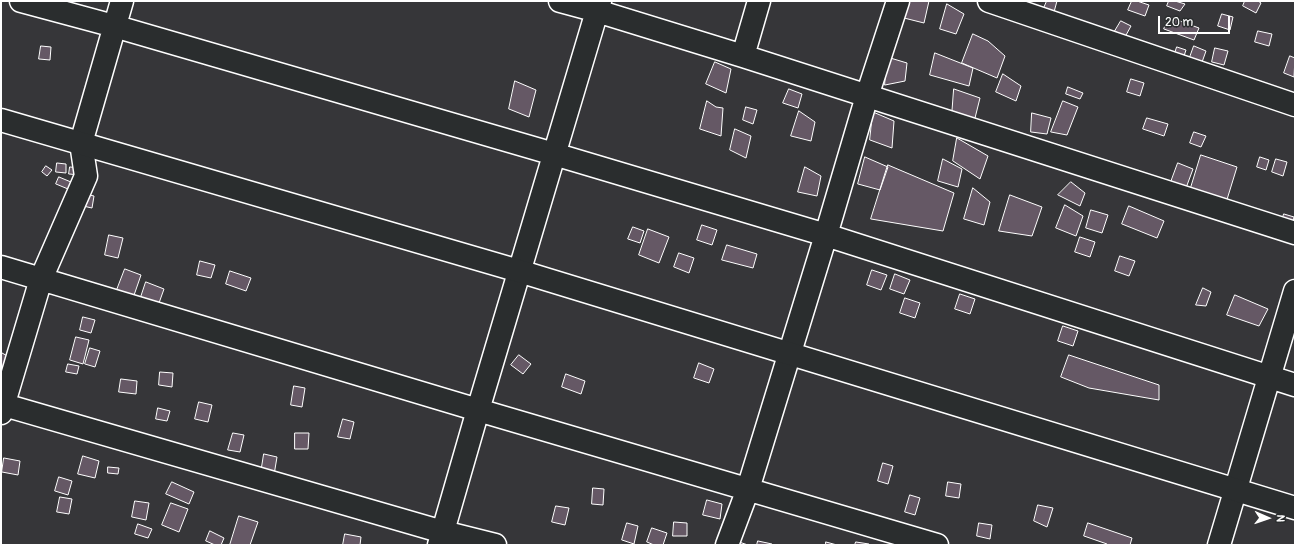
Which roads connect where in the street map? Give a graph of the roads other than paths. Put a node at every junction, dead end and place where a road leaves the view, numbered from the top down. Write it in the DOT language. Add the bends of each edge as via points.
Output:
graph roads {
  1 [pos="21,1"];
  2 [pos="122,1"];
  3 [pos="560,1"];
  4 [pos="760,1"];
  5 [pos="898,1"];
  6 [pos="989,1"];
  7 [pos="598,6"];
  8 [pos="114,26"];
  9 [pos="743,56"];
  10 [pos="867,96"];
  11 [pos="1295,105"];
  12 [pos="1,120"];
  13 [pos="81,143"];
  14 [pos="554,154"];
  15 [pos="1295,233"];
  16 [pos="826,235"];
  17 [pos="1,268"];
  18 [pos="519,271"];
  19 [pos="41,279"];
  20 [pos="1295,292"];
  21 [pos="790,354"];
  22 [pos="1269,377"];
  23 [pos="1295,385"];
  24 [pos="2,407"];
  25 [pos="478,410"];
  26 [pos="748,489"];
  27 [pos="1236,490"];
  28 [pos="1295,508"];
  29 [pos="441,538"];
  30 [pos="495,545"];
  31 [pos="726,545"];
  32 [pos="937,545"];
  33 [pos="1219,545"];
  1 -- 8 [label="street"];
  2 -- 8 [label="street"];
  3 -- 7 [label="street"];
  4 -- 9 [label="street"];
  5 -- 10 [label="street"];
  6 -- 11 [label="street"];
  7 -- 9 [label="street"];
  7 -- 14 [label="street"];
  8 -- 13 [label="street"];
  8 -- 14 [label="street"];
  9 -- 10 [label="street"];
  10 -- 15 [label="street"];
  10 -- 16 [label="street"];
  12 -- 13 [label="street"];
  13 -- 18 [label="street"];
  13 -- 19 [label="street" via="86,176"];
  14 -- 16 [label="street"];
  14 -- 18 [label="street"];
  16 -- 21 [label="street"];
  16 -- 22 [label="street"];
  17 -- 19 [label="street"];
  18 -- 21 [label="street"];
  18 -- 25 [label="street"];
  19 -- 24 [label="street"];
  19 -- 25 [label="street"];
  20 -- 22 [label="street"];
  21 -- 26 [label="street"];
  21 -- 27 [label="street"];
  22 -- 23 [label="street"];
  22 -- 27 [label="street"];
  24 -- 29 [label="street"];
  25 -- 26 [label="street"];
  25 -- 29 [label="street"];
  26 -- 31 [label="street"];
  26 -- 32 [label="street"];
  27 -- 28 [label="street"];
  27 -- 33 [label="street"];
  29 -- 30 [label="street"];
}
